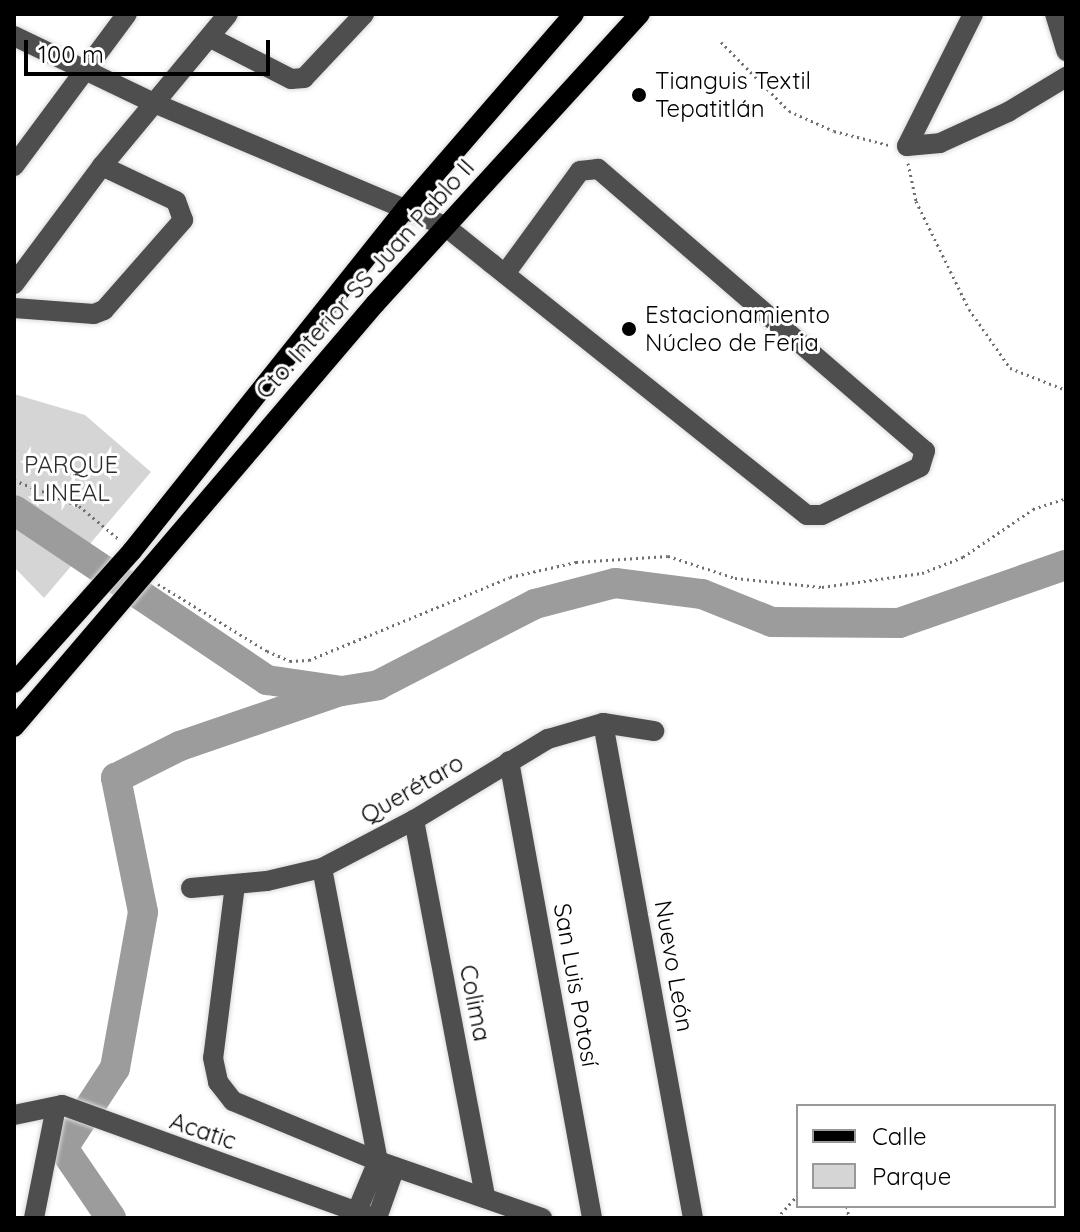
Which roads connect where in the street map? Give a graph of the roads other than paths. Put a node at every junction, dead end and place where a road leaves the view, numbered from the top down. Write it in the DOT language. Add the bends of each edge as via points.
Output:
graph roads {
  1 [pos="127,14"];
  2 [pos="228,14"];
  3 [pos="364,14"];
  4 [pos="574,14"];
  5 [pos="640,14"];
  6 [pos="973,14"];
  7 [pos="1055,14"];
  8 [pos="14,36"];
  9 [pos="211,38"];
  10 [pos="1066,51"];
  11 [pos="83,71"];
  12 [pos="1066,77"];
  13 [pos="154,103"];
  14 [pos="14,166"];
  15 [pos="102,166"];
  16 [pos="405,209"];
  17 [pos="445,226"];
  18 [pos="505,274"];
  19 [pos="14,284"];
  20 [pos="14,308"];
  21 [pos="14,683"];
  22 [pos="603,723"];
  23 [pos="14,727"];
  24 [pos="654,731"];
  25 [pos="509,761"];
  26 [pos="414,820"];
  27 [pos="322,868"];
  28 [pos="235,885"];
  29 [pos="191,888"];
  30 [pos="59,1106"];
  31 [pos="14,1115"];
  32 [pos="386,1164"];
  33 [pos="485,1195"];
  34 [pos="370,1216"];
  35 [pos="34,1218"];
  36 [pos="542,1218"];
  37 [pos="592,1218"];
  38 [pos="693,1218"];
  1 -- 11 [label="street"];
  2 -- 9 [label="street"];
  3 -- 9 [label="street" via="304,78 291,79"];
  4 -- 16 [label="main road, Cto. Interior SS Juan Pablo II"];
  5 -- 17 [label="main road, Cto. Interior SS Juan Pablo II"];
  6 -- 12 [label="street" via="907,146 940,143 1008,112"];
  7 -- 10 [label="street"];
  8 -- 11 [label="street"];
  9 -- 13 [label="street"];
  11 -- 13 [label="street"];
  11 -- 14 [label="street"];
  13 -- 15 [label="street"];
  13 -- 16 [label="street"];
  15 -- 19 [label="street"];
  15 -- 20 [label="street" via="176,201 183,220 104,310 94,314"];
  16 -- 17 [label="street"];
  16 -- 21 [label="main road, Cto. Interior SS Juan Pablo II" via="132,551"];
  17 -- 18 [label="street"];
  17 -- 23 [label="main road, Cto. Interior SS Juan Pablo II"];
  18 -- 18 [label="street" via="807,515 822,515 920,467 925,451 598,169 580,171"];
  22 -- 24 [label="street, Querétaro"];
  22 -- 25 [label="street, Querétaro" via="548,739"];
  22 -- 38 [label="street, Nuevo León"];
  25 -- 26 [label="street, Querétaro"];
  25 -- 37 [label="street, San Luis Potosí"];
  26 -- 27 [label="street, Querétaro"];
  26 -- 33 [label="street, Colima"];
  27 -- 28 [label="street, Querétaro"];
  27 -- 32 [label="street"];
  28 -- 29 [label="street, Querétaro"];
  28 -- 32 [label="street" via="213,1058 218,1082 233,1101"];
  30 -- 31 [label="street"];
  30 -- 34 [label="street, Acatic"];
  30 -- 35 [label="street"];
  32 -- 33 [label="street"];
  32 -- 34 [label="street"];
  33 -- 36 [label="street"];
}
